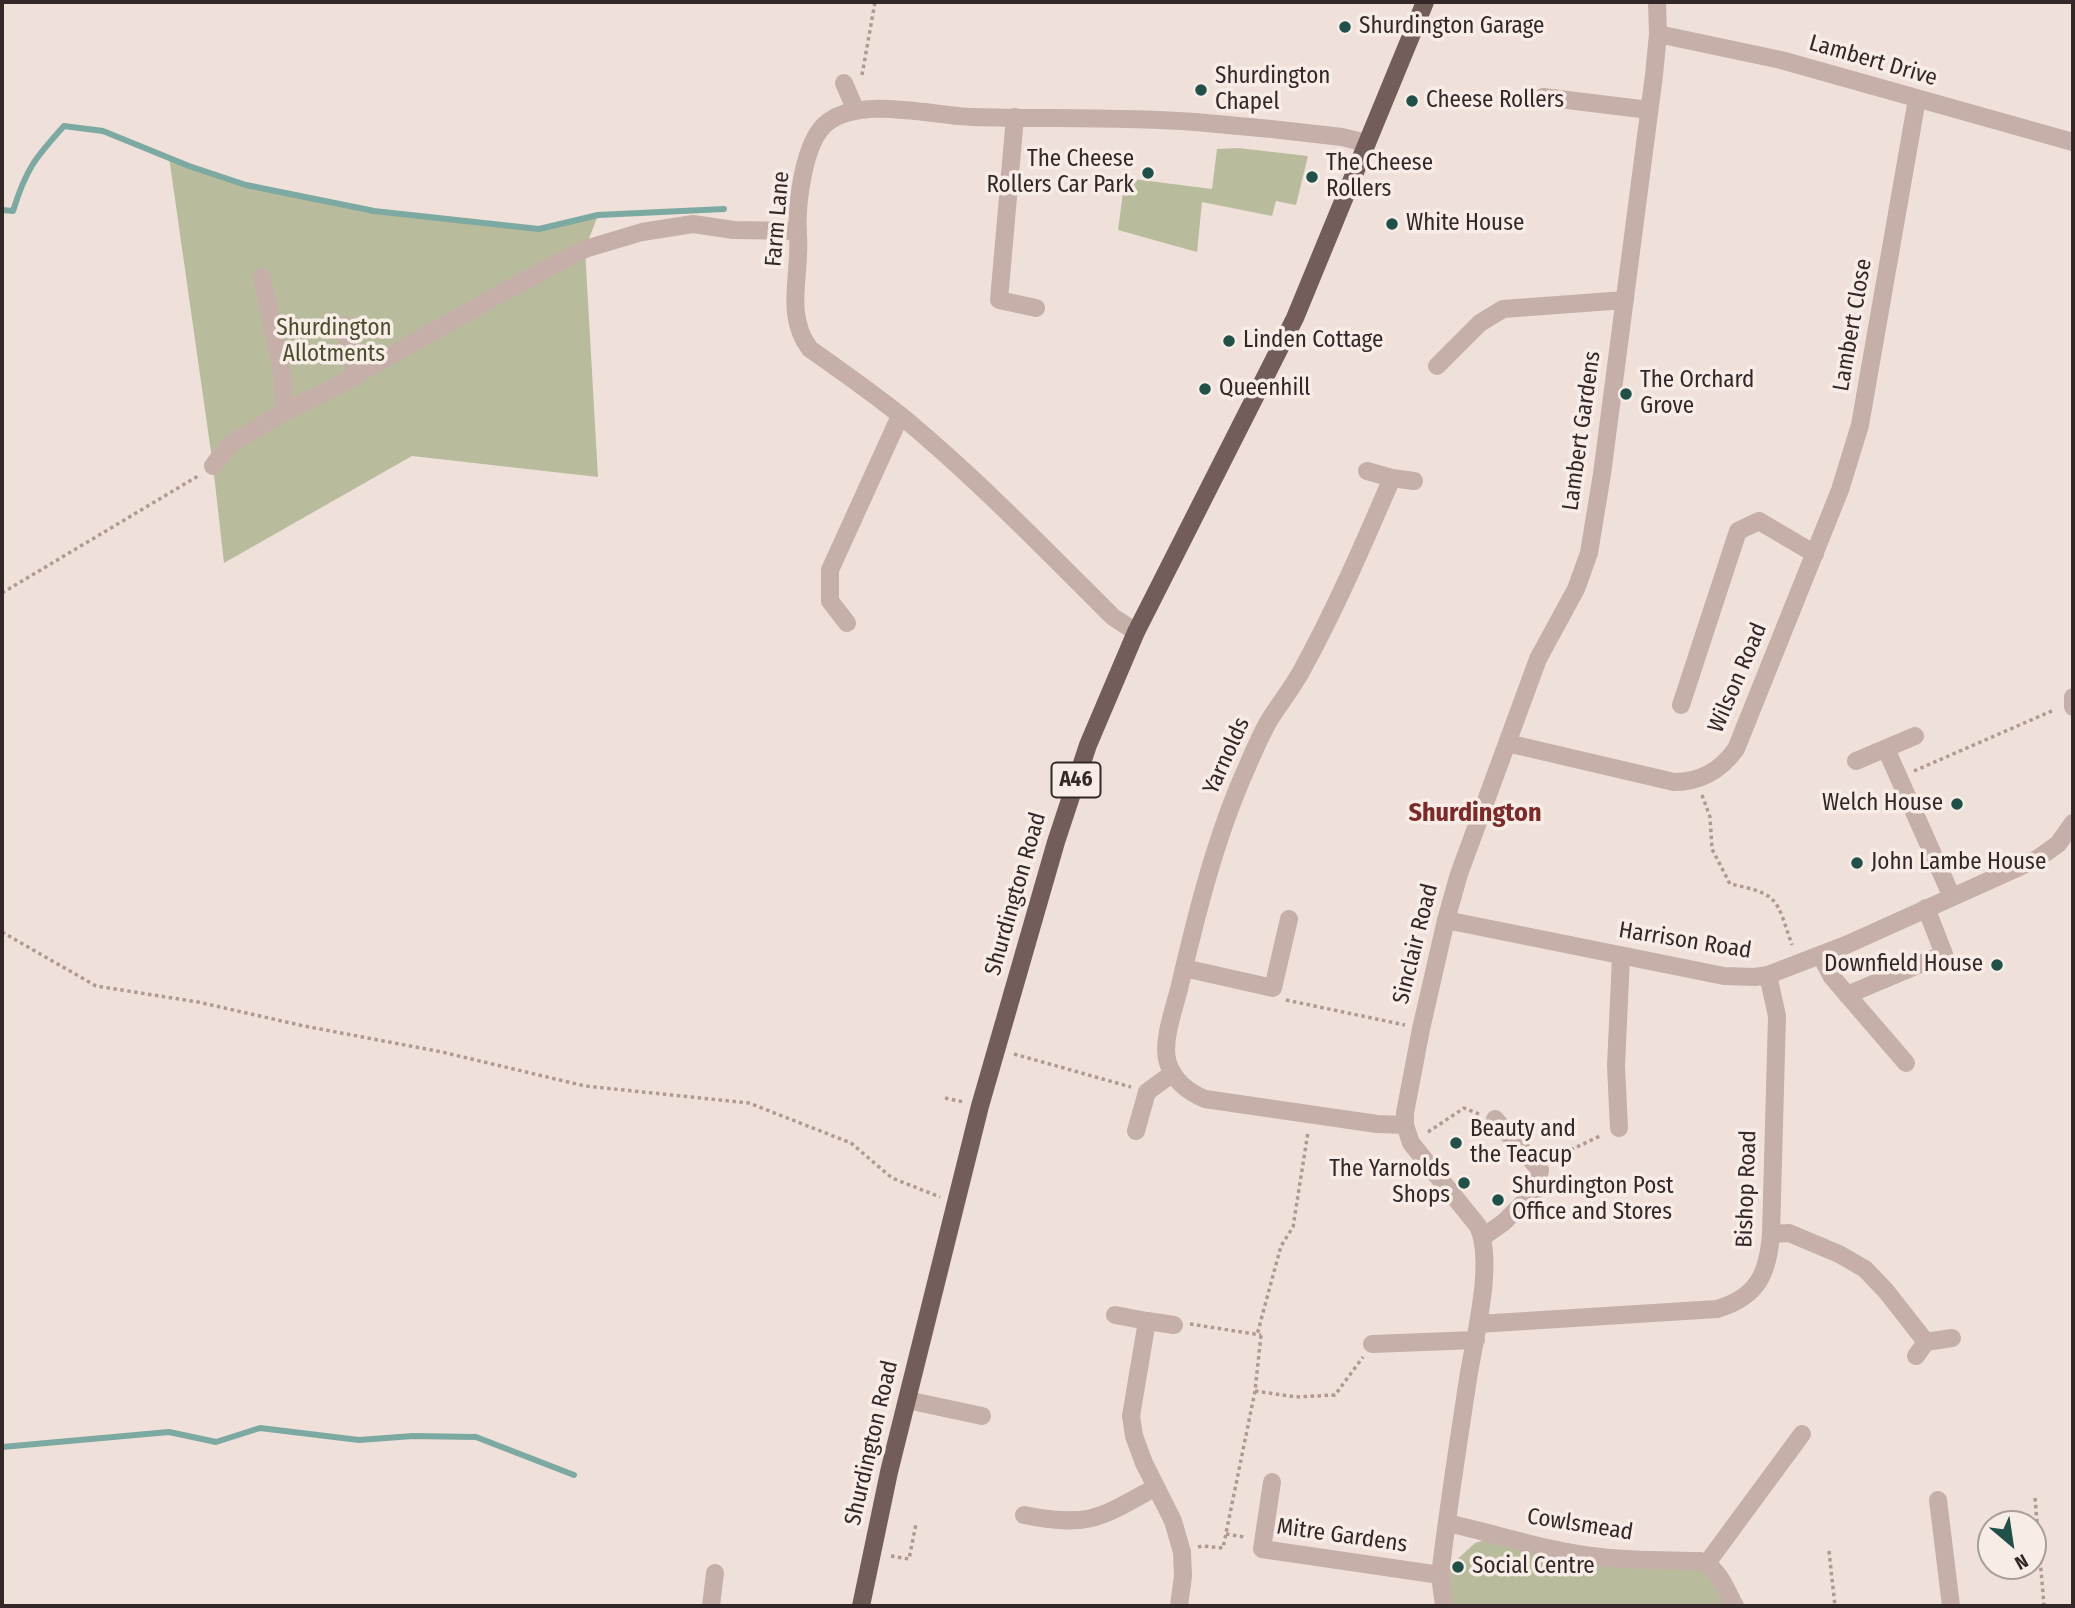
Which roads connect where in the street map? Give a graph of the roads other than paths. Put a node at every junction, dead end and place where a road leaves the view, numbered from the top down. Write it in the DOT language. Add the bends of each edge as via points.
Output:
graph roads {
  1 [pos="1425,2"];
  2 [pos="1657,2"];
  3 [pos="1658,34"];
  4 [pos="844,83"];
  5 [pos="1543,97"];
  6 [pos="1917,99"];
  7 [pos="1649,110"];
  8 [pos="856,111"];
  9 [pos="1015,117"];
  10 [pos="2073,142"];
  11 [pos="1366,143"];
  12 [pos="798,231"];
  13 [pos="262,277"];
  14 [pos="1625,300"];
  15 [pos="1036,308"];
  16 [pos="344,325"];
  17 [pos="1437,366"];
  18 [pos="356,376"];
  19 [pos="285,411"];
  20 [pos="900,416"];
  21 [pos="213,466"];
  22 [pos="1367,471"];
  23 [pos="1392,478"];
  24 [pos="1414,481"];
  25 [pos="1815,554"];
  26 [pos="847,623"];
  27 [pos="1136,632"];
  28 [pos="1681,705"];
  29 [pos="1915,736"];
  30 [pos="1507,743"];
  31 [pos="1886,748"];
  32 [pos="1856,761"];
  33 [pos="2073,822"];
  34 [pos="2066,847"];
  35 [pos="1952,897"];
  36 [pos="1926,908"];
  37 [pos="1289,919"];
  38 [pos="1446,920"];
  39 [pos="1821,956"];
  40 [pos="1620,957"];
  41 [pos="1184,968"];
  42 [pos="1768,975"];
  43 [pos="1847,995"];
  44 [pos="1906,1063"];
  45 [pos="1173,1073"];
  46 [pos="1495,1119"];
  47 [pos="1405,1125"];
  48 [pos="1619,1128"];
  49 [pos="1136,1131"];
  50 [pos="1771,1234"];
  51 [pos="1483,1237"];
  52 [pos="1115,1315"];
  53 [pos="1147,1321"];
  54 [pos="1174,1325"];
  55 [pos="1477,1332"];
  56 [pos="1952,1338"];
  57 [pos="1372,1344"];
  58 [pos="907,1400"];
  59 [pos="982,1416"];
  60 [pos="1802,1434"];
  61 [pos="1272,1482"];
  62 [pos="1156,1487"];
  63 [pos="1938,1500"];
  64 [pos="1024,1515"];
  65 [pos="1447,1523"];
  66 [pos="1707,1563"];
  67 [pos="715,1573"];
  68 [pos="1440,1575"];
  69 [pos="711,1606"];
  70 [pos="861,1606"];
  71 [pos="1179,1606"];
  72 [pos="1444,1606"];
  73 [pos="1735,1606"];
  74 [pos="1951,1606"];
  1 -- 11 [label="main road, Shurdington Road / A46"];
  2 -- 3 [label="street, Lambert Gardens"];
  3 -- 6 [label="street, Lambert Drive" via="1781,60"];
  3 -- 7 [label="street, Lambert Gardens"];
  4 -- 8 [label="street"];
  5 -- 7 [label="street"];
  6 -- 10 [label="street, Lambert Drive"];
  6 -- 25 [label="street, Lambert Close" via="1860,425"];
  7 -- 14 [label="street, Lambert Gardens"];
  8 -- 9 [label="street, Farm Lane"];
  8 -- 12 [label="street, Farm Lane" via="826,123 812,140 799,200"];
  9 -- 11 [label="street, Farm Lane" via="1342,137"];
  9 -- 15 [label="street" via="999,300"];
  11 -- 27 [label="main road, Shurdington Road / A46" via="1295,318"];
  12 -- 18 [label="street" via="693,224 642,232 585,249"];
  12 -- 20 [label="street, Farm Lane" via="794,311 798,331 810,349"];
  13 -- 19 [label="street" via="282,372"];
  14 -- 17 [label="street" via="1503,309 1479,323"];
  14 -- 30 [label="street, Lambert Gardens" via="1589,553 1576,589 1538,659"];
  16 -- 18 [label="street"];
  18 -- 19 [label="street"];
  19 -- 21 [label="street" via="228,446"];
  20 -- 26 [label="street" via="831,570 830,601"];
  20 -- 27 [label="street, Farm Lane" via="991,497 1113,617"];
  22 -- 23 [label="street"];
  23 -- 24 [label="street"];
  23 -- 41 [label="street, Yarnolds" via="1301,673 1269,721 1246,768 1219,839"];
  25 -- 28 [label="street" via="1759,521 1738,531"];
  25 -- 30 [label="street, Wilson Road" via="1736,749 1719,769 1696,780 1663,781"];
  27 -- 58 [label="main road, Shurdington Road / A46" via="1088,745 1056,842 955,1202"];
  29 -- 31 [label="street"];
  30 -- 38 [label="street, Sinclair Road"];
  31 -- 32 [label="street"];
  31 -- 35 [label="street"];
  33 -- 34 [label="street"];
  34 -- 35 [label="street, Harrison Road"];
  35 -- 36 [label="street, Harrison Road"];
  36 -- 39 [label="street, Harrison Road"];
  36 -- 43 [label="street" via="1944,954"];
  37 -- 41 [label="street" via="1273,988"];
  38 -- 40 [label="street, Harrison Road"];
  38 -- 47 [label="street, Sinclair Road"];
  39 -- 42 [label="street, Harrison Road"];
  39 -- 43 [label="street"];
  40 -- 42 [label="street, Harrison Road" via="1724,976"];
  40 -- 48 [label="street"];
  41 -- 45 [label="street, Yarnolds" via="1166,1048"];
  42 -- 50 [label="street, Bishop Road" via="1777,1016"];
  43 -- 44 [label="street"];
  45 -- 47 [label="street" via="1186,1089 1205,1099"];
  45 -- 49 [label="street" via="1147,1091"];
  46 -- 51 [label="street" via="1540,1170 1536,1191"];
  47 -- 51 [label="street, Sinclair Road" via="1412,1143"];
  50 -- 55 [label="street, Bishop Road" via="1769,1260 1760,1279 1728,1306"];
  50 -- 56 [label="street" via="1789,1233 1865,1269 1886,1291 1921,1349"];
  51 -- 55 [label="street"];
  52 -- 53 [label="street"];
  53 -- 54 [label="street"];
  53 -- 62 [label="street" via="1130,1416"];
  55 -- 57 [label="street, Bishop Road"];
  55 -- 65 [label="street"];
  58 -- 59 [label="street"];
  58 -- 70 [label="main road, Shurdington Road / A46"];
  60 -- 66 [label="street"];
  61 -- 68 [label="street, Mitre Gardens" via="1262,1549"];
  62 -- 64 [label="street" via="1086,1520"];
  62 -- 71 [label="street" via="1182,1552"];
  63 -- 74 [label="street"];
  65 -- 66 [label="street, Cowlsmead" via="1600,1557"];
  65 -- 68 [label="street"];
  66 -- 73 [label="street"];
  67 -- 69 [label="street"];
  68 -- 72 [label="street"];
}
